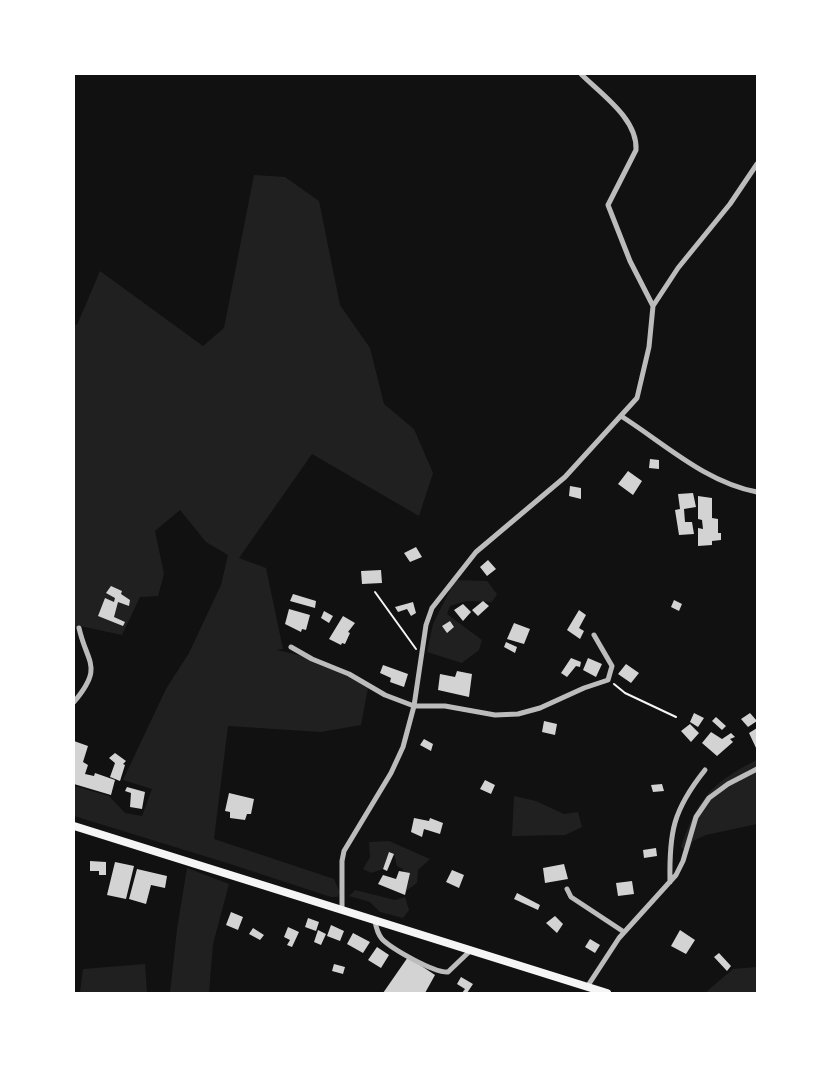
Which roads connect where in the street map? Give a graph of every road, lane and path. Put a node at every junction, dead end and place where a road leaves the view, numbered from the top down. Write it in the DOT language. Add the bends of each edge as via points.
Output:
graph roads {
  1 [pos="581,74"];
  2 [pos="757,164"];
  3 [pos="653,306"];
  4 [pos="622,416"];
  5 [pos="757,492"];
  6 [pos="375,592"];
  7 [pos="79,628"];
  8 [pos="594,635"];
  9 [pos="292,647"];
  10 [pos="422,657"];
  11 [pos="608,680"];
  12 [pos="74,702"];
  13 [pos="414,706"];
  14 [pos="676,717"];
  15 [pos="757,769"];
  16 [pos="705,770"];
  17 [pos="74,826"];
  18 [pos="670,882"];
  19 [pos="567,889"];
  20 [pos="342,908"];
  21 [pos="375,921"];
  22 [pos="624,932"];
  23 [pos="471,950"];
  24 [pos="592,990"];
  25 [pos="607,993"];
  1 -- 3 [label="street" via="630,125 637,140 636,150 608,205 626,252"];
  2 -- 3 [label="street"];
  3 -- 4 [label="street" via="641,386 637,398"];
  4 -- 5 [label="street" via="690,465 739,488"];
  4 -- 10 [label="street" via="565,477 468,561 432,608"];
  6 -- 10 [label="path"];
  7 -- 12 [label="street" via="92,668 84,689"];
  8 -- 11 [label="street" via="612,666"];
  9 -- 13 [label="street" via="385,695"];
  10 -- 13 [label="street"];
  11 -- 13 [label="street" via="518,714 496,715 445,706"];
  11 -- 14 [label="path" via="625,693"];
  13 -- 20 [label="street" via="395,766 344,851"];
  15 -- 18 [label="street" via="708,798 696,817 683,861"];
  16 -- 18 [label="street" via="676,814 670,841"];
  17 -- 20 [label="highway" via="245,881"];
  18 -- 22 [label="street"];
  19 -- 22 [label="street" via="571,897"];
  20 -- 21 [label="highway"];
  21 -- 23 [label="highway"];
  21 -- 23 [label="street" via="384,941 438,971 448,972"];
  22 -- 24 [label="street" via="602,962"];
  23 -- 24 [label="highway"];
  24 -- 25 [label="highway"];
}
